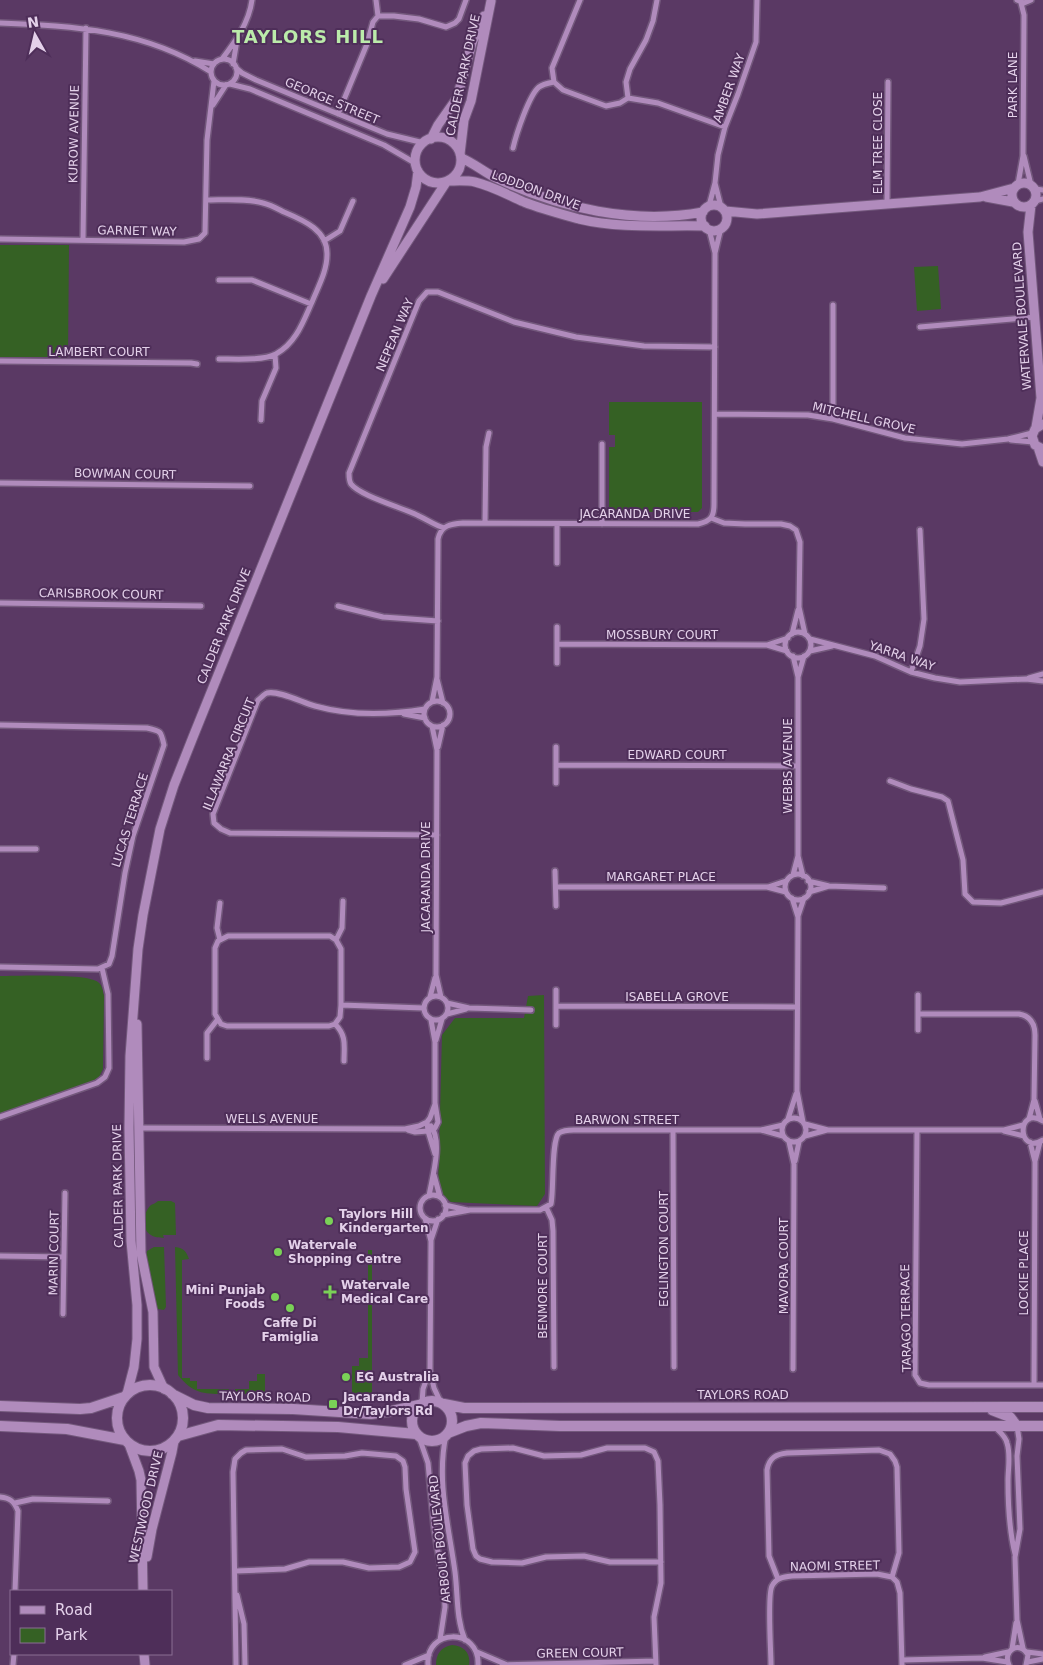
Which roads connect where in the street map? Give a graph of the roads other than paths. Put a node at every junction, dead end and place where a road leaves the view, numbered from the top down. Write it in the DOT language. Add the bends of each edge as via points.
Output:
graph roads {
  1 [pos="252,0"];
  2 [pos="376,0"];
  3 [pos="466,0"];
  4 [pos="492,0"];
  5 [pos="580,0"];
  6 [pos="657,0"];
  7 [pos="757,0"];
  8 [pos="1019,1"];
  9 [pos="1030,1"];
  10 [pos="1024,15"];
  11 [pos="378,16"];
  12 [pos="0,23"];
  13 [pos="86,28"];
  14 [pos="238,38"];
  15 [pos="192,60"];
  16 [pos="222,60"];
  17 [pos="214,64"];
  18 [pos="235,66"];
  19 [pos="210,72"];
  20 [pos="214,81"];
  21 [pos="554,82"];
  22 [pos="888,82"];
  23 [pos="228,84"];
  24 [pos="628,98"];
  25 [pos="211,108"];
  26 [pos="338,114"];
  27 [pos="725,127"];
  28 [pos="427,141"];
  29 [pos="513,148"];
  30 [pos="460,156"];
  31 [pos="1023,156"];
  32 [pos="417,167"];
  33 [pos="448,181"];
  34 [pos="715,183"];
  35 [pos="1016,186"];
  36 [pos="1036,188"];
  37 [pos="980,197"];
  38 [pos="206,200"];
  39 [pos="353,202"];
  40 [pos="1036,202"];
  41 [pos="887,204"];
  42 [pos="1017,204"];
  43 [pos="706,209"];
  44 [pos="723,209"];
  45 [pos="757,214"];
  46 [pos="724,225"];
  47 [pos="707,228"];
  48 [pos="1028,232"];
  49 [pos="0,239"];
  50 [pos="84,240"];
  51 [pos="324,240"];
  52 [pos="715,253"];
  53 [pos="219,280"];
  54 [pos="372,296"];
  55 [pos="311,304"];
  56 [pos="833,305"];
  57 [pos="1035,317"];
  58 [pos="920,327"];
  59 [pos="715,347"];
  60 [pos="275,355"];
  61 [pos="219,360"];
  62 [pos="0,361"];
  63 [pos="197,364"];
  64 [pos="1042,401"];
  65 [pos="715,414"];
  66 [pos="833,419"];
  67 [pos="261,420"];
  68 [pos="489,433"];
  69 [pos="1038,437"];
  70 [pos="1008,439"];
  71 [pos="602,444"];
  72 [pos="1043,462"];
  73 [pos="0,482"];
  74 [pos="250,486"];
  75 [pos="711,518"];
  76 [pos="485,523"];
  77 [pos="557,524"];
  78 [pos="602,524"];
  79 [pos="444,528"];
  80 [pos="920,530"];
  81 [pos="557,563"];
  82 [pos="0,603"];
  83 [pos="201,606"];
  84 [pos="338,606"];
  85 [pos="799,607"];
  86 [pos="438,621"];
  87 [pos="557,627"];
  88 [pos="805,634"];
  89 [pos="790,636"];
  90 [pos="810,639"];
  91 [pos="557,644"];
  92 [pos="767,645"];
  93 [pos="833,646"];
  94 [pos="810,650"];
  95 [pos="788,651"];
  96 [pos="793,656"];
  97 [pos="804,656"];
  98 [pos="557,663"];
  99 [pos="911,672"];
  100 [pos="1043,674"];
  101 [pos="437,676"];
  102 [pos="798,677"];
  103 [pos="1026,679"];
  104 [pos="1043,681"];
  105 [pos="432,702"];
  106 [pos="442,703"];
  107 [pos="425,709"];
  108 [pos="399,713"];
  109 [pos="425,718"];
  110 [pos="444,724"];
  111 [pos="0,725"];
  112 [pos="432,726"];
  113 [pos="556,747"];
  114 [pos="437,750"];
  115 [pos="556,764"];
  116 [pos="798,766"];
  117 [pos="890,781"];
  118 [pos="556,783"];
  119 [pos="437,835"];
  120 [pos="0,849"];
  121 [pos="36,849"];
  122 [pos="798,856"];
  123 [pos="556,871"];
  124 [pos="793,875"];
  125 [pos="803,876"];
  126 [pos="808,880"];
  127 [pos="786,881"];
  128 [pos="829,886"];
  129 [pos="556,887"];
  130 [pos="767,887"];
  131 [pos="884,888"];
  132 [pos="786,892"];
  133 [pos="809,892"];
  134 [pos="1043,892"];
  135 [pos="792,898"];
  136 [pos="804,898"];
  137 [pos="343,901"];
  138 [pos="220,903"];
  139 [pos="556,906"];
  140 [pos="798,917"];
  141 [pos="220,940"];
  142 [pos="336,940"];
  143 [pos="0,967"];
  144 [pos="102,968"];
  145 [pos="436,975"];
  146 [pos="556,990"];
  147 [pos="918,995"];
  148 [pos="430,997"];
  149 [pos="441,997"];
  150 [pos="447,1003"];
  151 [pos="341,1005"];
  152 [pos="556,1006"];
  153 [pos="423,1008"];
  154 [pos="469,1008"];
  155 [pos="797,1008"];
  156 [pos="531,1010"];
  157 [pos="447,1014"];
  158 [pos="918,1014"];
  159 [pos="442,1019"];
  160 [pos="218,1020"];
  161 [pos="431,1020"];
  162 [pos="335,1024"];
  163 [pos="556,1025"];
  164 [pos="918,1030"];
  165 [pos="435,1042"];
  166 [pos="207,1058"];
  167 [pos="344,1061"];
  168 [pos="797,1091"];
  169 [pos="1034,1100"];
  170 [pos="435,1103"];
  171 [pos="0,1117"];
  172 [pos="788,1119"];
  173 [pos="1029,1119"];
  174 [pos="1042,1120"];
  175 [pos="427,1122"];
  176 [pos="804,1123"];
  177 [pos="783,1125"];
  178 [pos="1023,1125"];
  179 [pos="134,1128"];
  180 [pos="405,1129"];
  181 [pos="431,1130"];
  182 [pos="673,1130"];
  183 [pos="761,1130"];
  184 [pos="828,1130"];
  185 [pos="916,1130"];
  186 [pos="1004,1130"];
  187 [pos="783,1136"];
  188 [pos="805,1136"];
  189 [pos="1024,1136"];
  190 [pos="1042,1141"];
  191 [pos="789,1142"];
  192 [pos="799,1142"];
  193 [pos="1030,1142"];
  194 [pos="1035,1162"];
  195 [pos="794,1164"];
  196 [pos="434,1175"];
  197 [pos="65,1192"];
  198 [pos="429,1196"];
  199 [pos="440,1197"];
  200 [pos="445,1205"];
  201 [pos="546,1207"];
  202 [pos="470,1210"];
  203 [pos="443,1215"];
  204 [pos="425,1218"];
  205 [pos="438,1219"];
  206 [pos="431,1241"];
  207 [pos="136,1242"];
  208 [pos="0,1256"];
  209 [pos="64,1257"];
  210 [pos="63,1314"];
  211 [pos="554,1367"];
  212 [pos="674,1367"];
  213 [pos="793,1369"];
  214 [pos="430,1371"];
  215 [pos="1034,1385"];
  216 [pos="1043,1385"];
  217 [pos="168,1391"];
  218 [pos="126,1395"];
  219 [pos="421,1404"];
  220 [pos="443,1404"];
  221 [pos="0,1406"];
  222 [pos="979,1407"];
  223 [pos="1043,1407"];
  224 [pos="1016,1425"];
  225 [pos="0,1426"];
  226 [pos="994,1426"];
  227 [pos="1043,1426"];
  228 [pos="447,1434"];
  229 [pos="418,1435"];
  230 [pos="176,1438"];
  231 [pos="127,1442"];
  232 [pos="0,1497"];
  233 [pos="108,1501"];
  234 [pos="15,1502"];
  235 [pos="1016,1557"];
  236 [pos="661,1562"];
  237 [pos="235,1571"];
  238 [pos="892,1577"];
  239 [pos="778,1579"];
  240 [pos="143,1580"];
  241 [pos="235,1589"];
  242 [pos="15,1590"];
  243 [pos="143,1590"];
  244 [pos="1017,1620"];
  245 [pos="440,1640"];
  246 [pos="465,1640"];
  247 [pos="1010,1650"];
  248 [pos="1025,1650"];
  249 [pos="476,1652"];
  250 [pos="1043,1654"];
  251 [pos="429,1655"];
  252 [pos="982,1658"];
  253 [pos="1043,1659"];
  254 [pos="902,1662"];
  255 [pos="656,1663"];
  256 [pos="1008,1664"];
  257 [pos="1027,1664"];
  258 [pos="236,1665"];
  259 [pos="245,1665"];
  260 [pos="405,1665"];
  261 [pos="428,1665"];
  262 [pos="478,1665"];
  263 [pos="504,1665"];
  264 [pos="771,1665"];
  1 -- 14 [label="street"];
  2 -- 11 [label="street"];
  3 -- 11 [label="street" via="458,20 446,27 419,19"];
  4 -- 28 [label="street, CALDER PARK DRIVE" via="472,43 457,98"];
  4 -- 30 [label="street, CALDER PARK DRIVE" via="464,120"];
  5 -- 21 [label="street" via="552,68"];
  6 -- 24 [label="street" via="646,40 626,82"];
  7 -- 27 [label="street, AMBER WAY" via="756,42"];
  8 -- 9 [label="street"];
  8 -- 10 [label="street, PARK LANE"];
  9 -- 10 [label="street, PARK LANE"];
  10 -- 31 [label="street, PARK LANE"];
  11 -- 26 [label="street"];
  12 -- 13 [label="street"];
  13 -- 15 [label="street" via="132,38"];
  13 -- 50 [label="street, KUROW AVENUE"];
  14 -- 16 [label="street"];
  14 -- 18 [label="street"];
  15 -- 17 [label="street"];
  15 -- 19 [label="street"];
  16 -- 17 [label="street"];
  16 -- 18 [label="street"];
  17 -- 19 [label="street"];
  18 -- 23 [label="street" via="235,78"];
  18 -- 26 [label="street, GEORGE STREET" via="256,80"];
  19 -- 20 [label="street"];
  20 -- 23 [label="street"];
  20 -- 25 [label="street, GARNET WAY"];
  21 -- 24 [label="street" via="563,90 606,106"];
  21 -- 29 [label="street" via="535,91 516,133"];
  22 -- 41 [label="street, ELM TREE CLOSE"];
  23 -- 25 [label="street, GARNET WAY"];
  23 -- 32 [label="street, GEORGE STREET" via="250,89 384,146"];
  24 -- 27 [label="street" via="658,103"];
  25 -- 38 [label="street, GARNET WAY"];
  26 -- 28 [label="street, GEORGE STREET" via="387,134"];
  27 -- 34 [label="street, AMBER WAY"];
  28 -- 30 [label="street" via="445,138 457,147"];
  28 -- 32 [label="street" via="418,148"];
  30 -- 33 [label="street" via="458,171"];
  30 -- 43 [label="street, LODDON DRIVE" via="498,179 585,208 646,216 688,214"];
  31 -- 35 [label="street, PARK LANE"];
  31 -- 36 [label="street, PARK LANE"];
  32 -- 33 [label="street" via="427,180"];
  32 -- 54 [label="street, CALDER PARK DRIVE" via="410,208"];
  33 -- 47 [label="street, LODDON DRIVE" via="474,182 580,219 617,225"];
  33 -- 54 [label="street, CALDER PARK DRIVE"];
  34 -- 43 [label="street, AMBER WAY"];
  34 -- 44 [label="street, AMBER WAY"];
  35 -- 36 [label="street" via="1025,182"];
  35 -- 37 [label="street"];
  35 -- 42 [label="street" via="1012,195"];
  36 -- 40 [label="street"];
  37 -- 41 [label="street"];
  37 -- 42 [label="street"];
  38 -- 50 [label="street, GARNET WAY" via="205,233 200,239 184,242"];
  38 -- 51 [label="street" via="264,203 307,222"];
  39 -- 51 [label="street" via="340,231"];
  40 -- 42 [label="street"];
  40 -- 48 [label="street, WATERVALE BOULEVARD"];
  41 -- 45 [label="street"];
  42 -- 48 [label="street, WATERVALE BOULEVARD"];
  43 -- 44 [label="street" via="717,205"];
  43 -- 47 [label="street" via="702,219"];
  44 -- 45 [label="street"];
  44 -- 46 [label="street"];
  45 -- 46 [label="street"];
  46 -- 47 [label="street" via="715,230"];
  46 -- 52 [label="street"];
  47 -- 52 [label="street"];
  48 -- 57 [label="street, WATERVALE BOULEVARD"];
  49 -- 50 [label="street, GARNET WAY"];
  51 -- 55 [label="street" via="326,267"];
  52 -- 59 [label="street"];
  53 -- 55 [label="street" via="252,280"];
  54 -- 179 [label="street, CALDER PARK DRIVE" via="174,785 160,829 143,915 137,976"];
  55 -- 60 [label="street" via="290,344"];
  56 -- 66 [label="street"];
  57 -- 58 [label="street"];
  57 -- 64 [label="street, WATERVALE BOULEVARD"];
  59 -- 65 [label="street"];
  59 -- 79 [label="street, NEPEAN WAY" via="644,346 576,337 514,322 438,292 427,292 419,301 349,478 350,484 363,492"];
  60 -- 61 [label="street"];
  60 -- 67 [label="street" via="276,368 262,402"];
  62 -- 63 [label="street, LAMBERT COURT"];
  64 -- 69 [label="street, WATERVALE BOULEVARD"];
  65 -- 66 [label="street, MITCHELL GROVE" via="808,414"];
  65 -- 75 [label="street" via="714,514"];
  66 -- 70 [label="street, MITCHELL GROVE" via="931,442 962,444"];
  68 -- 76 [label="street"];
  69 -- 70 [label="street, MITCHELL GROVE"];
  69 -- 70 [label="street, MITCHELL GROVE"];
  69 -- 72 [label="street, WATERVALE BOULEVARD"];
  71 -- 78 [label="street"];
  73 -- 74 [label="street, BOWMAN COURT"];
  75 -- 78 [label="street, JACARANDA DRIVE" via="698,524"];
  75 -- 85 [label="street" via="724,523 782,524 796,530 800,542"];
  76 -- 77 [label="street, JACARANDA DRIVE"];
  76 -- 79 [label="street, JACARANDA DRIVE" via="450,524"];
  77 -- 78 [label="street, JACARANDA DRIVE"];
  77 -- 81 [label="street"];
  79 -- 86 [label="street" via="438,539"];
  80 -- 99 [label="street" via="924,619 920,646"];
  82 -- 83 [label="street, CARISBROOK COURT"];
  84 -- 86 [label="street" via="384,617"];
  85 -- 88 [label="street"];
  85 -- 89 [label="street"];
  86 -- 101 [label="street"];
  87 -- 91 [label="street"];
  88 -- 89 [label="street" via="798,632"];
  88 -- 90 [label="street"];
  89 -- 92 [label="street, MOSSBURY COURT"];
  89 -- 95 [label="street" via="786,645"];
  90 -- 93 [label="street, YARRA WAY"];
  90 -- 94 [label="street"];
  91 -- 92 [label="street, MOSSBURY COURT"];
  91 -- 98 [label="street"];
  92 -- 95 [label="street, MOSSBURY COURT"];
  93 -- 94 [label="street, YARRA WAY"];
  93 -- 99 [label="street, YARRA WAY" via="875,656"];
  94 -- 97 [label="street"];
  95 -- 96 [label="street"];
  96 -- 97 [label="street"];
  96 -- 102 [label="street, WEBBS AVENUE"];
  97 -- 102 [label="street, WEBBS AVENUE"];
  99 -- 103 [label="street, YARRA WAY" via="960,682"];
  100 -- 103 [label="street, YARRA WAY"];
  101 -- 105 [label="street"];
  101 -- 106 [label="street"];
  102 -- 116 [label="street, WEBBS AVENUE"];
  103 -- 104 [label="street, YARRA WAY"];
  105 -- 106 [label="street"];
  105 -- 107 [label="street"];
  106 -- 110 [label="street" via="448,708 449,715"];
  107 -- 108 [label="street, ILLAWARRA CIRCUIT"];
  107 -- 109 [label="street"];
  108 -- 109 [label="street, ILLAWARRA CIRCUIT"];
  108 -- 119 [label="street, ILLAWARRA CIRCUIT" via="351,713 267,693 258,700 213,814 214,823 230,833"];
  109 -- 112 [label="street"];
  110 -- 112 [label="street"];
  110 -- 114 [label="street, JACARANDA DRIVE"];
  111 -- 144 [label="street, LUCAS TERRACE" via="147,728 162,734 164,745 124,873 111,960"];
  112 -- 114 [label="street, JACARANDA DRIVE"];
  113 -- 115 [label="street"];
  114 -- 119 [label="street, JACARANDA DRIVE"];
  115 -- 116 [label="street, EDWARD COURT"];
  115 -- 118 [label="street"];
  116 -- 122 [label="street, WEBBS AVENUE"];
  117 -- 134 [label="street" via="948,801 963,860 965,894 973,902 1001,904"];
  119 -- 145 [label="street, JACARANDA DRIVE"];
  120 -- 121 [label="street"];
  122 -- 124 [label="street, WEBBS AVENUE"];
  122 -- 125 [label="street, WEBBS AVENUE"];
  123 -- 129 [label="street"];
  124 -- 125 [label="street"];
  124 -- 127 [label="street"];
  125 -- 126 [label="street"];
  126 -- 128 [label="street"];
  126 -- 133 [label="street"];
  127 -- 130 [label="street, MARGARET PLACE"];
  127 -- 132 [label="street"];
  128 -- 131 [label="street"];
  128 -- 133 [label="street"];
  129 -- 130 [label="street, MARGARET PLACE"];
  129 -- 139 [label="street"];
  130 -- 132 [label="street, MARGARET PLACE"];
  132 -- 135 [label="street"];
  133 -- 136 [label="street"];
  135 -- 136 [label="street"];
  135 -- 140 [label="street"];
  136 -- 140 [label="street"];
  137 -- 142 [label="street" via="342,928"];
  138 -- 141 [label="street" via="217,921"];
  140 -- 155 [label="street"];
  141 -- 142 [label="street" via="228,936 330,936"];
  141 -- 160 [label="street" via="215,948 215,1014"];
  142 -- 151 [label="street" via="341,949"];
  143 -- 144 [label="street"];
  144 -- 171 [label="street" via="108,994 106,1077"];
  145 -- 148 [label="street, JACARANDA DRIVE"];
  145 -- 149 [label="street, JACARANDA DRIVE"];
  146 -- 152 [label="street"];
  147 -- 158 [label="street"];
  148 -- 149 [label="street"];
  148 -- 153 [label="street"];
  149 -- 150 [label="street"];
  150 -- 154 [label="street"];
  150 -- 157 [label="street"];
  151 -- 153 [label="street"];
  151 -- 162 [label="street" via="340,1017"];
  152 -- 155 [label="street, ISABELLA GROVE"];
  152 -- 163 [label="street"];
  153 -- 161 [label="street"];
  154 -- 156 [label="street"];
  154 -- 157 [label="street"];
  155 -- 168 [label="street"];
  157 -- 159 [label="street"];
  158 -- 164 [label="street"];
  158 -- 169 [label="street" via="1019,1014 1028,1018 1035,1030"];
  159 -- 161 [label="street"];
  159 -- 165 [label="street"];
  160 -- 162 [label="street" via="227,1026"];
  160 -- 166 [label="street" via="207,1033"];
  161 -- 165 [label="street"];
  162 -- 167 [label="street" via="344,1035"];
  165 -- 170 [label="street"];
  168 -- 172 [label="street"];
  168 -- 176 [label="street"];
  169 -- 173 [label="street"];
  169 -- 174 [label="street"];
  170 -- 175 [label="street"];
  170 -- 181 [label="street" via="438,1122"];
  172 -- 176 [label="street" via="796,1118"];
  172 -- 177 [label="street"];
  173 -- 174 [label="street"];
  173 -- 178 [label="street"];
  175 -- 180 [label="street, WELLS AVENUE"];
  175 -- 181 [label="street"];
  176 -- 184 [label="street"];
  176 -- 188 [label="street"];
  177 -- 183 [label="street, BARWON STREET"];
  177 -- 187 [label="street"];
  178 -- 186 [label="street"];
  178 -- 189 [label="street"];
  179 -- 180 [label="street, WELLS AVENUE"];
  179 -- 207 [label="street, CALDER PARK DRIVE"];
  180 -- 181 [label="street, WELLS AVENUE" via="415,1132"];
  181 -- 196 [label="street"];
  182 -- 183 [label="street, BARWON STREET"];
  182 -- 201 [label="street, BARWON STREET" via="559,1133 554,1143 551,1204"];
  182 -- 212 [label="street, EGLINGTON COURT"];
  183 -- 187 [label="street, BARWON STREET"];
  184 -- 185 [label="street"];
  184 -- 188 [label="street"];
  185 -- 186 [label="street"];
  185 -- 215 [label="street, TARAGO TERRACE" via="915,1375 920,1383 929,1385"];
  186 -- 189 [label="street"];
  187 -- 191 [label="street"];
  188 -- 192 [label="street"];
  189 -- 193 [label="street"];
  190 -- 193 [label="street"];
  190 -- 194 [label="street, LOCKIE PLACE"];
  191 -- 192 [label="street"];
  191 -- 195 [label="street, MAVORA COURT"];
  192 -- 195 [label="street, MAVORA COURT"];
  193 -- 194 [label="street, LOCKIE PLACE"];
  194 -- 215 [label="street, LOCKIE PLACE"];
  195 -- 213 [label="street, MAVORA COURT"];
  196 -- 198 [label="street"];
  196 -- 199 [label="street"];
  197 -- 209 [label="street, MARIN COURT"];
  198 -- 199 [label="street"];
  198 -- 204 [label="street" via="423,1199 420,1207"];
  199 -- 200 [label="street"];
  200 -- 202 [label="street"];
  200 -- 203 [label="street"];
  201 -- 202 [label="street" via="540,1210"];
  201 -- 211 [label="street, BENMORE COURT" via="553,1231"];
  202 -- 203 [label="street"];
  203 -- 205 [label="street"];
  204 -- 205 [label="street"];
  204 -- 206 [label="street"];
  205 -- 206 [label="street"];
  206 -- 214 [label="street"];
  207 -- 217 [label="street, CALDER PARK DRIVE" via="152,1312 154,1367"];
  207 -- 218 [label="street, CALDER PARK DRIVE" via="137,1339"];
  208 -- 209 [label="street"];
  209 -- 210 [label="street, MARIN COURT"];
  214 -- 219 [label="street"];
  214 -- 220 [label="street"];
  215 -- 216 [label="street, TARAGO TERRACE"];
  217 -- 218 [label="main road" via="156,1386 141,1386"];
  217 -- 219 [label="main road, TAYLORS ROAD" via="194,1405 208,1408 371,1414"];
  217 -- 230 [label="main road" via="177,1399 182,1414 181,1429"];
  218 -- 221 [label="main road" via="80,1410"];
  218 -- 231 [label="main road" via="120,1403 117,1419"];
  219 -- 220 [label="main road" via="432,1400"];
  219 -- 229 [label="main road" via="412,1415"];
  220 -- 222 [label="main road, TAYLORS ROAD" via="464,1408"];
  220 -- 228 [label="main road" via="452,1421"];
  222 -- 223 [label="main road, TAYLORS ROAD"];
  222 -- 224 [label="main road" via="1006,1414"];
  224 -- 226 [label="main road"];
  224 -- 227 [label="main road"];
  224 -- 235 [label="street" via="1020,1528"];
  225 -- 231 [label="main road" via="67,1429"];
  226 -- 228 [label="main road" via="560,1426 481,1423"];
  226 -- 235 [label="street" via="1008,1444 1009,1528"];
  228 -- 229 [label="main road" via="430,1441"];
  228 -- 246 [label="street, ARBOUR BOULEVARD" via="443,1455 445,1504 458,1616"];
  229 -- 230 [label="main road" via="338,1427 218,1424"];
  229 -- 245 [label="street, ARBOUR BOULEVARD" via="428,1463 444,1589"];
  230 -- 231 [label="main road" via="166,1447 147,1451"];
  230 -- 240 [label="street, WESTWOOD DRIVE" via="152,1529"];
  231 -- 240 [label="street, WESTWOOD DRIVE" via="140,1470"];
  232 -- 234 [label="street"];
  233 -- 234 [label="street" via="33,1498"];
  234 -- 242 [label="street" via="18,1511"];
  235 -- 244 [label="street"];
  236 -- 236 [label="street" via="658,1461 651,1450 607,1448 582,1455 544,1456 513,1448 481,1449 468,1456 467,1505 474,1549 480,1559 522,1563 551,1557 584,1556 610,1562"];
  236 -- 255 [label="street" via="660,1592 654,1617"];
  237 -- 237 [label="street" via="233,1472 235,1459 241,1452 282,1449 306,1457 377,1453 396,1456 403,1461 414,1552 407,1564 369,1568 343,1562 309,1562 285,1569"];
  237 -- 241 [label="street"];
  238 -- 239 [label="street, NAOMI STREET" via="878,1574"];
  238 -- 239 [label="street" via="899,1553 897,1474 893,1457 879,1450 787,1452 770,1461 767,1470 770,1556"];
  238 -- 254 [label="street" via="900,1593"];
  239 -- 264 [label="street" via="772,1584 770,1596"];
  240 -- 243 [label="street, WESTWOOD DRIVE"];
  241 -- 258 [label="street"];
  241 -- 259 [label="street" via="244,1624"];
  244 -- 247 [label="street"];
  244 -- 248 [label="street"];
  245 -- 246 [label="street" via="453,1637"];
  245 -- 251 [label="street"];
  246 -- 249 [label="street"];
  247 -- 248 [label="street" via="1015,1647"];
  247 -- 252 [label="street"];
  247 -- 256 [label="street"];
  248 -- 250 [label="street"];
  248 -- 257 [label="street"];
  249 -- 262 [label="street"];
  249 -- 263 [label="street, GREEN COURT"];
  251 -- 260 [label="street"];
  251 -- 261 [label="street"];
  252 -- 254 [label="street"];
  252 -- 256 [label="street"];
  253 -- 257 [label="street"];
  255 -- 263 [label="street, GREEN COURT"];
}
